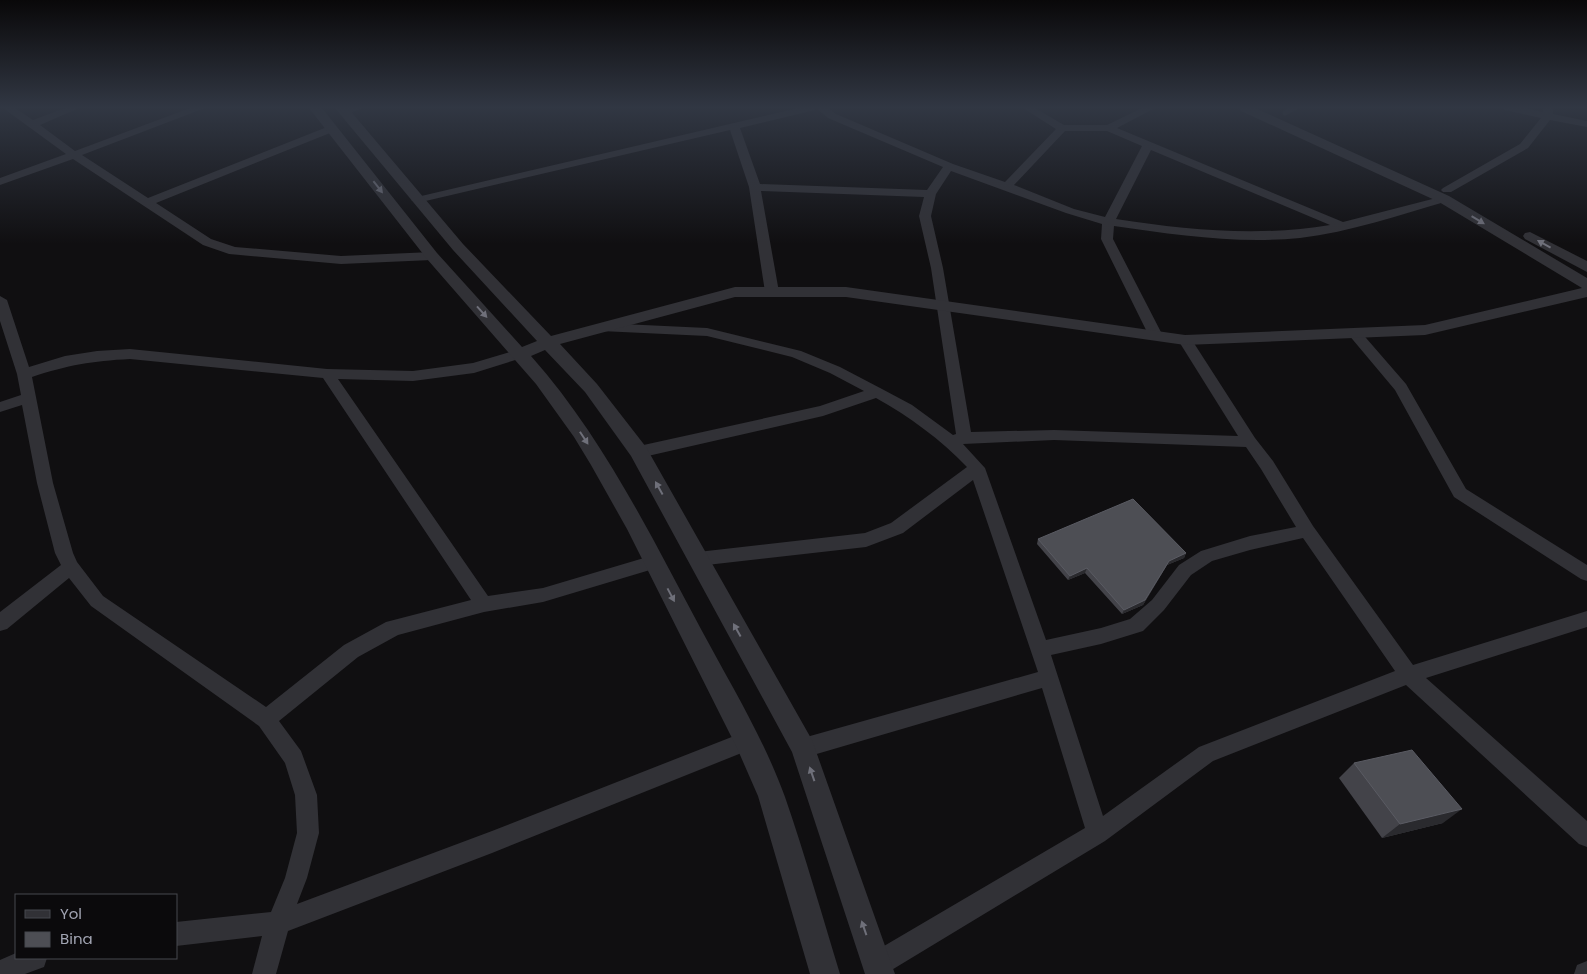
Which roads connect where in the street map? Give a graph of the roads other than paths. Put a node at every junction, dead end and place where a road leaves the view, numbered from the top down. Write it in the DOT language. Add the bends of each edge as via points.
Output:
graph roads {
  1 [pos="78,153"];
  2 [pos="270,153"];
  3 [pos="350,153"];
  4 [pos="381,153"];
  5 [pos="616,153"];
  6 [pos="743,153"];
  7 [pos="920,153"];
  8 [pos="1038,153"];
  9 [pos="1144,153"];
  10 [pos="1168,153"];
  11 [pos="1350,153"];
  12 [pos="1367,153"];
  13 [pos="1512,153"];
  14 [pos="74,155"];
  15 [pos="950,166"];
  16 [pos="0,182"];
  17 [pos="1007,186"];
  18 [pos="755,187"];
  19 [pos="930,194"];
  20 [pos="1446,195"];
  21 [pos="417,200"];
  22 [pos="147,203"];
  23 [pos="1109,222"];
  24 [pos="1342,226"];
  25 [pos="432,256"];
  26 [pos="1587,267"];
  27 [pos="1587,285"];
  28 [pos="772,292"];
  29 [pos="1587,292"];
  30 [pos="0,300"];
  31 [pos="942,306"];
  32 [pos="601,327"];
  33 [pos="1355,334"];
  34 [pos="1156,336"];
  35 [pos="1185,340"];
  36 [pos="549,342"];
  37 [pos="520,354"];
  38 [pos="24,374"];
  39 [pos="327,374"];
  40 [pos="877,392"];
  41 [pos="29,397"];
  42 [pos="0,407"];
  43 [pos="957,440"];
  44 [pos="1250,442"];
  45 [pos="639,452"];
  46 [pos="977,468"];
  47 [pos="1307,531"];
  48 [pos="698,559"];
  49 [pos="654,562"];
  50 [pos="71,567"];
  51 [pos="1587,574"];
  52 [pos="484,604"];
  53 [pos="1587,620"];
  54 [pos="0,623"];
  55 [pos="1040,649"];
  56 [pos="1409,675"];
  57 [pos="1049,677"];
  58 [pos="266,719"];
  59 [pos="747,741"];
  60 [pos="803,748"];
  61 [pos="1097,834"];
  62 [pos="1587,836"];
  63 [pos="278,923"];
  64 [pos="178,934"];
  65 [pos="32,959"];
  66 [pos="878,970"];
  67 [pos="0,972"];
  68 [pos="264,974"];
  69 [pos="825,974"];
  1 -- 14 [label="street"];
  2 -- 22 [label="street"];
  3 -- 25 [label="street, one-way"];
  4 -- 21 [label="street"];
  5 -- 21 [label="street"];
  6 -- 18 [label="street"];
  7 -- 15 [label="street"];
  8 -- 17 [label="street"];
  9 -- 23 [label="street"];
  10 -- 24 [label="street"];
  11 -- 20 [label="street"];
  12 -- 20 [label="street"];
  13 -- 20 [label="street"];
  14 -- 16 [label="street"];
  14 -- 22 [label="street"];
  15 -- 17 [label="street"];
  15 -- 19 [label="street"];
  17 -- 23 [label="street" via="1070,211"];
  18 -- 19 [label="street"];
  18 -- 28 [label="street"];
  19 -- 31 [label="street" via="925,216"];
  20 -- 24 [label="street"];
  26 -- 20 [label="street, one-way"];
  20 -- 27 [label="street, one-way"];
  21 -- 36 [label="street"];
  22 -- 25 [label="street" via="207,242 232,251 340,260"];
  23 -- 24 [label="street" via="1177,232 1256,236 1300,234"];
  23 -- 34 [label="street" via="1107,239"];
  25 -- 37 [label="street, one-way"];
  28 -- 31 [label="street" via="846,292"];
  28 -- 32 [label="street" via="734,292"];
  29 -- 33 [label="street" via="1425,330"];
  30 -- 38 [label="street"];
  31 -- 34 [label="street"];
  31 -- 43 [label="street"];
  32 -- 36 [label="street"];
  32 -- 40 [label="street" via="708,332 796,354"];
  33 -- 35 [label="street"];
  33 -- 51 [label="street" via="1401,387 1460,492"];
  34 -- 35 [label="street"];
  35 -- 44 [label="street"];
  36 -- 37 [label="street"];
  36 -- 45 [label="street" via="591,388"];
  37 -- 39 [label="street" via="474,368 413,376"];
  37 -- 49 [label="street, one-way" via="590,447"];
  38 -- 39 [label="street" via="65,361 130,354"];
  38 -- 41 [label="street"];
  39 -- 52 [label="street"];
  40 -- 43 [label="street"];
  40 -- 45 [label="street" via="823,411"];
  41 -- 42 [label="street"];
  41 -- 50 [label="street" via="45,483 64,553"];
  43 -- 44 [label="street" via="1054,435"];
  43 -- 46 [label="street"];
  44 -- 47 [label="street"];
  48 -- 45 [label="street, one-way"];
  46 -- 48 [label="street" via="897,528 866,540"];
  46 -- 55 [label="street"];
  47 -- 55 [label="street" via="1207,556 1185,570 1158,605 1136,625"];
  47 -- 56 [label="street"];
  60 -- 48 [label="street, one-way"];
  49 -- 52 [label="street" via="543,594"];
  49 -- 59 [label="street, one-way"];
  50 -- 54 [label="street"];
  50 -- 58 [label="street" via="97,601"];
  52 -- 58 [label="street" via="393,628 351,651"];
  53 -- 56 [label="street"];
  55 -- 57 [label="street"];
  56 -- 61 [label="street" via="1206,754"];
  56 -- 62 [label="street"];
  57 -- 60 [label="street"];
  57 -- 61 [label="street"];
  58 -- 63 [label="street" via="294,758 306,795 308,833 296,878"];
  59 -- 63 [label="street"];
  59 -- 69 [label="street" via="771,796"];
  66 -- 60 [label="street, one-way"];
  61 -- 66 [label="street"];
  63 -- 64 [label="street"];
  63 -- 68 [label="street"];
  65 -- 67 [label="street"];
}
